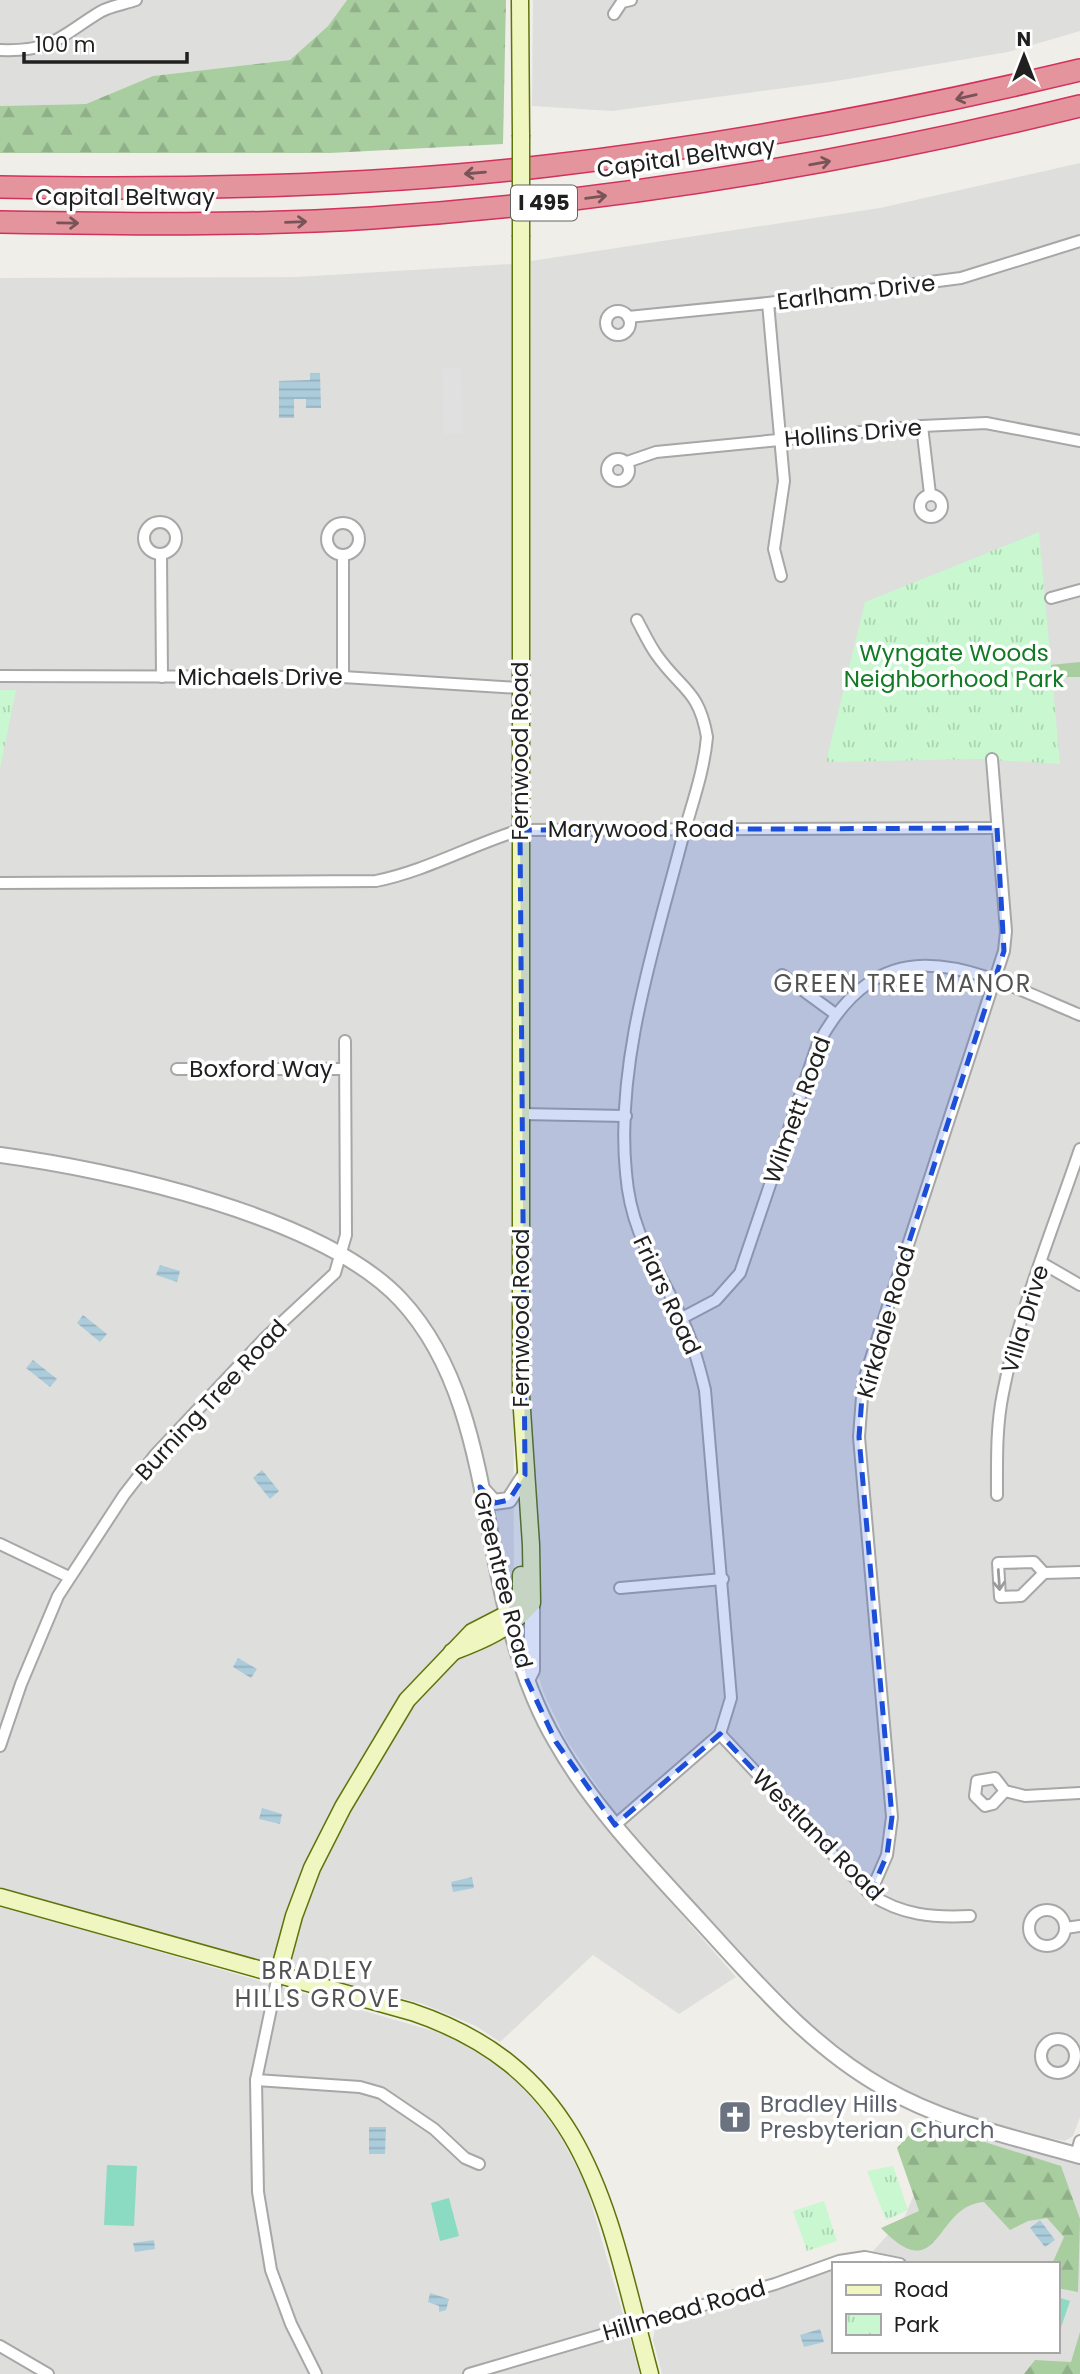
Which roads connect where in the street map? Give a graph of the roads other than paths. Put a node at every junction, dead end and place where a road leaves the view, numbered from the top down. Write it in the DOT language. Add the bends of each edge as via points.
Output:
graph roads {
  1 [pos="136,0"];
  2 [pos="520,0"];
  3 [pos="632,0"];
  4 [pos="101,5"];
  5 [pos="614,14"];
  6 [pos="0,50"];
  7 [pos="1080,69"];
  8 [pos="1080,106"];
  9 [pos="0,187"];
  10 [pos="0,222"];
  11 [pos="1080,242"];
  12 [pos="768,303"];
  13 [pos="628,317"];
  14 [pos="922,426"];
  15 [pos="779,440"];
  16 [pos="1080,441"];
  17 [pos="627,462"];
  18 [pos="930,494"];
  19 [pos="160,554"];
  20 [pos="343,555"];
  21 [pos="781,576"];
  22 [pos="1080,590"];
  23 [pos="1051,598"];
  24 [pos="637,620"];
  25 [pos="0,676"];
  26 [pos="162,677"];
  27 [pos="343,677"];
  28 [pos="519,688"];
  29 [pos="992,759"];
  30 [pos="685,828"];
  31 [pos="997,828"];
  32 [pos="520,830"];
  33 [pos="0,883"];
  34 [pos="782,975"];
  35 [pos="996,979"];
  36 [pos="834,1013"];
  37 [pos="1080,1015"];
  38 [pos="345,1041"];
  39 [pos="177,1069"];
  40 [pos="345,1069"];
  41 [pos="521,1114"];
  42 [pos="626,1116"];
  43 [pos="1080,1149"];
  44 [pos="0,1155"];
  45 [pos="342,1254"];
  46 [pos="1042,1262"];
  47 [pos="1080,1285"];
  48 [pos="682,1318"];
  49 [pos="525,1475"];
  50 [pos="480,1487"];
  51 [pos="997,1494"];
  52 [pos="526,1502"];
  53 [pos="0,1544"];
  54 [pos="1080,1572"];
  55 [pos="1044,1573"];
  56 [pos="69,1577"];
  57 [pos="723,1579"];
  58 [pos="620,1588"];
  59 [pos="532,1603"];
  60 [pos="509,1619"];
  61 [pos="527,1680"];
  62 [pos="720,1734"];
  63 [pos="0,1746"];
  64 [pos="1005,1791"];
  65 [pos="1080,1793"];
  66 [pos="615,1825"];
  67 [pos="870,1894"];
  68 [pos="0,1897"];
  69 [pos="970,1916"];
  70 [pos="1080,1926"];
  71 [pos="1065,1928"];
  72 [pos="278,1975"];
  73 [pos="256,2080"];
  74 [pos="1079,2151"];
  75 [pos="479,2164"];
  76 [pos="836,2262"];
  77 [pos="894,2262"];
  78 [pos="832,2264"];
  79 [pos="637,2323"];
  80 [pos="0,2346"];
  81 [pos="48,2374"];
  82 [pos="316,2374"];
  83 [pos="469,2374"];
  84 [pos="650,2374"];
  1 -- 4 [label="street"];
  2 -- 28 [label="main road, Fernwood Road, bridge"];
  3 -- 5 [label="street" via="622,2"];
  4 -- 6 [label="street" via="60,41 43,48"];
  7 -- 9 [label="highway, Capital Beltway / I 495, one-way" via="962,98 745,139 544,167 311,184"];
  10 -- 8 [label="highway, Capital Beltway / I 495, one-way" via="301,221 549,203 861,156"];
  11 -- 12 [label="street, Earlham Drive" via="961,278"];
  12 -- 13 [label="street, Earlham Drive"];
  12 -- 15 [label="street"];
  14 -- 15 [label="street, Hollins Drive"];
  14 -- 16 [label="street, Hollins Drive" via="986,423"];
  14 -- 18 [label="street"];
  15 -- 17 [label="street, Hollins Drive" via="656,452"];
  15 -- 21 [label="street" via="784,481 774,549"];
  19 -- 26 [label="street"];
  20 -- 27 [label="street"];
  22 -- 23 [label="street"];
  24 -- 30 [label="street, Friars Road" via="656,655 702,711 706,751"];
  25 -- 26 [label="street, Michaels Drive"];
  26 -- 27 [label="street, Michaels Drive"];
  27 -- 28 [label="street, Michaels Drive"];
  28 -- 32 [label="main road, Fernwood Road"];
  29 -- 31 [label="street, Kirkdale Road"];
  30 -- 31 [label="street, Marywood Road"];
  30 -- 32 [label="street, Marywood Road"];
  30 -- 42 [label="street, Friars Road" via="639,1006"];
  31 -- 35 [label="street, Kirkdale Road" via="1006,931"];
  32 -- 33 [label="street, Marywood Road" via="405,875 376,881"];
  32 -- 41 [label="main road, Fernwood Road"];
  34 -- 36 [label="street"];
  35 -- 36 [label="street, Wilmett Road" via="950,965 909,967 865,986"];
  35 -- 37 [label="street, Wilmett Road"];
  35 -- 67 [label="street, Kirkdale Road" via="863,1383 859,1437 892,1817 887,1855"];
  36 -- 48 [label="street, Wilmett Road" via="817,1046 740,1273 716,1300"];
  38 -- 40 [label="street, Burning Tree Road"];
  39 -- 40 [label="street, Boxford Way"];
  40 -- 45 [label="street, Burning Tree Road"];
  41 -- 42 [label="street"];
  41 -- 49 [label="main road, Fernwood Road"];
  42 -- 48 [label="street, Friars Road" via="625,1171 633,1219"];
  43 -- 46 [label="street, Villa Drive"];
  44 -- 45 [label="street, Greentree Road" via="147,1184 279,1226"];
  45 -- 50 [label="street, Greentree Road" via="390,1288 439,1354 458,1402"];
  45 -- 56 [label="street, Burning Tree Road" via="335,1273 264,1339 155,1455"];
  46 -- 47 [label="street"];
  46 -- 51 [label="street, Villa Drive" via="1002,1394"];
  48 -- 57 [label="street, Friars Road" via="705,1390"];
  49 -- 50 [label="street" via="509,1500 494,1502"];
  49 -- 52 [label="main road, Fernwood Road"];
  50 -- 60 [label="street, Greentree Road"];
  52 -- 59 [label="main road, Fernwood Road"];
  52 -- 60 [label="main road, Fernwood Road" via="521,1594"];
  53 -- 56 [label="street"];
  54 -- 55 [label="street"];
  55 -- 55 [label="street, one-way" via="1034,1562 998,1563 1000,1597 1021,1596"];
  56 -- 63 [label="street, Burning Tree Road" via="21,1684"];
  57 -- 58 [label="street"];
  57 -- 62 [label="street, Friars Road" via="731,1698"];
  59 -- 60 [label="main road"];
  59 -- 61 [label="street" via="532,1670"];
  60 -- 61 [label="street, Greentree Road"];
  60 -- 72 [label="main road" via="472,1632 407,1700 312,1868"];
  61 -- 66 [label="street, Greentree Road" via="556,1742"];
  62 -- 66 [label="street"];
  62 -- 67 [label="street, Westland Road"];
  64 -- 65 [label="street" via="1025,1796"];
  66 -- 74 [label="street, Greentree Road" via="766,1993 845,2064 930,2111 992,2133"];
  67 -- 69 [label="street, Westland Road" via="911,1913 940,1918"];
  68 -- 72 [label="main road"];
  70 -- 71 [label="street"];
  72 -- 73 [label="street"];
  72 -- 79 [label="main road" via="450,2025 523,2074 560,2115 584,2156 605,2209"];
  73 -- 75 [label="street" via="360,2087 381,2093"];
  73 -- 82 [label="street" via="262,2230 291,2324"];
  76 -- 77 [label="street, Hillmead Road" via="881,2258"];
  78 -- 79 [label="street, Hillmead Road"];
  79 -- 83 [label="street, Hillmead Road"];
  79 -- 84 [label="main road"];
  80 -- 81 [label="street"];
}
